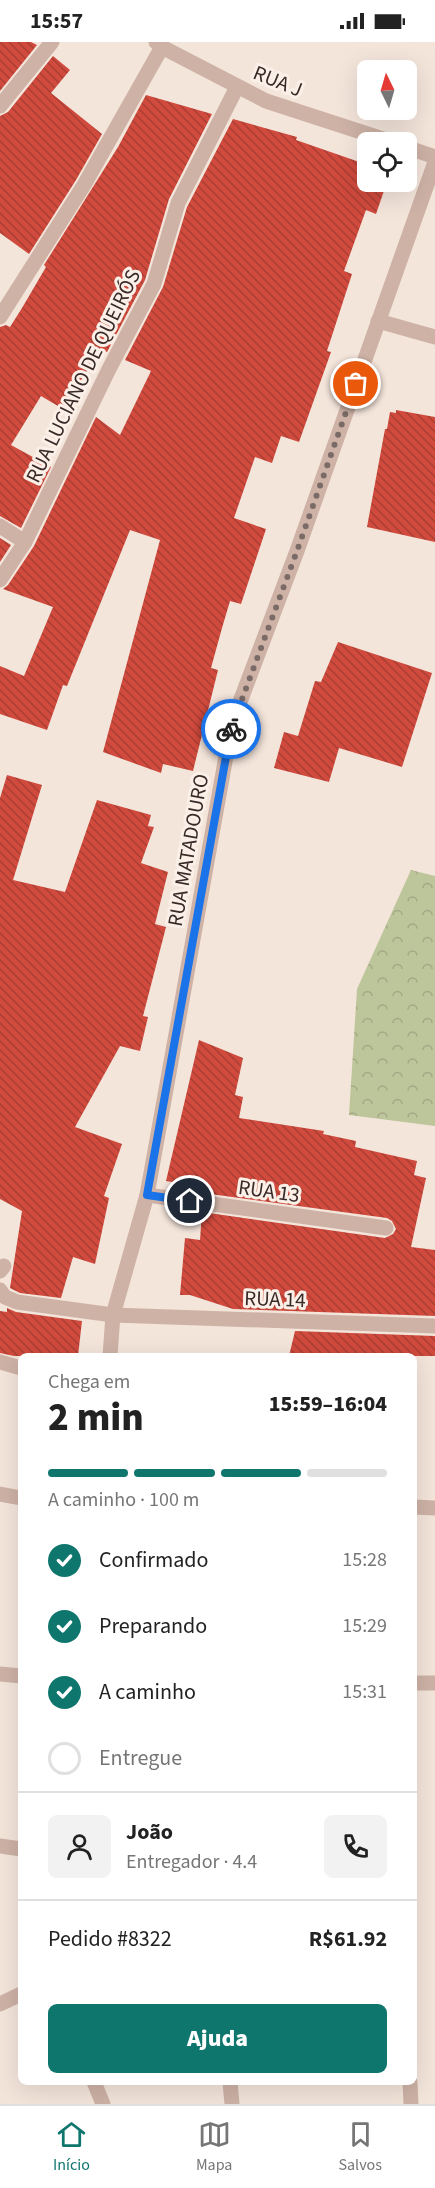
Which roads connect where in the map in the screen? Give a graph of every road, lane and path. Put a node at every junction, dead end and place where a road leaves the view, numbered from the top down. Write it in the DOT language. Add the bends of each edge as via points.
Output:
graph roads {
  1 [pos="52,42"];
  2 [pos="159,45"];
  3 [pos="237,87"];
  4 [pos="0,106"];
  5 [pos="361,132"];
  6 [pos="417,151"];
  7 [pos="435,157"];
  8 [pos="435,162"];
  9 [pos="0,317"];
  10 [pos="378,321"];
  11 [pos="435,338"];
  12 [pos="0,526"];
  13 [pos="25,542"];
  14 [pos="0,580"];
  15 [pos="147,1195"];
  16 [pos="386,1228"];
  17 [pos="0,1290"];
  18 [pos="113,1315"];
  19 [pos="435,1326"];
  20 [pos="110,1353"];
  21 [pos="0,1362"];
  22 [pos="18,1367"];
  23 [pos="0,1494"];
  24 [pos="18,1497"];
  25 [pos="417,1507"];
  26 [pos="435,1508"];
  27 [pos="0,1674"];
  28 [pos="18,1676"];
  29 [pos="417,1683"];
  30 [pos="435,1683"];
  31 [pos="0,1846"];
  32 [pos="18,1849"];
  33 [pos="18,1996"];
  34 [pos="1,2005"];
  35 [pos="95,2085"];
  36 [pos="230,2085"];
  37 [pos="410,2085"];
  38 [pos="103,2104"];
  39 [pos="232,2104"];
  40 [pos="411,2104"];
  1 -- 4 [label="street"];
  2 -- 3 [label="street, RUA J"];
  2 -- 9 [label="street" via="84,185"];
  3 -- 5 [label="street, RUA J" via="266,101"];
  3 -- 13 [label="street, RUA LUCIANO DE QUEIRÓS" via="178,203 154,284"];
  6 -- 7 [label="street"];
  8 -- 10 [label="street, RUA MATADOURO"];
  10 -- 11 [label="street"];
  10 -- 15 [label="street, RUA MATADOURO" via="232,723"];
  12 -- 13 [label="street"];
  13 -- 14 [label="street, RUA LUCIANO DE QUEIRÓS"];
  15 -- 16 [label="street, RUA 13"];
  15 -- 18 [label="street, RUA MATADOURO"];
  17 -- 18 [label="street, RUA 14" via="17,1302"];
  18 -- 19 [label="street, RUA 14"];
  18 -- 20 [label="street, RUA MATADOURO"];
  21 -- 22 [label="street"];
  23 -- 24 [label="street"];
  25 -- 26 [label="street"];
  27 -- 28 [label="street"];
  29 -- 30 [label="street"];
  31 -- 32 [label="street"];
  33 -- 34 [label="street"];
  35 -- 38 [label="street"];
  36 -- 39 [label="street"];
  37 -- 40 [label="street"];
}
